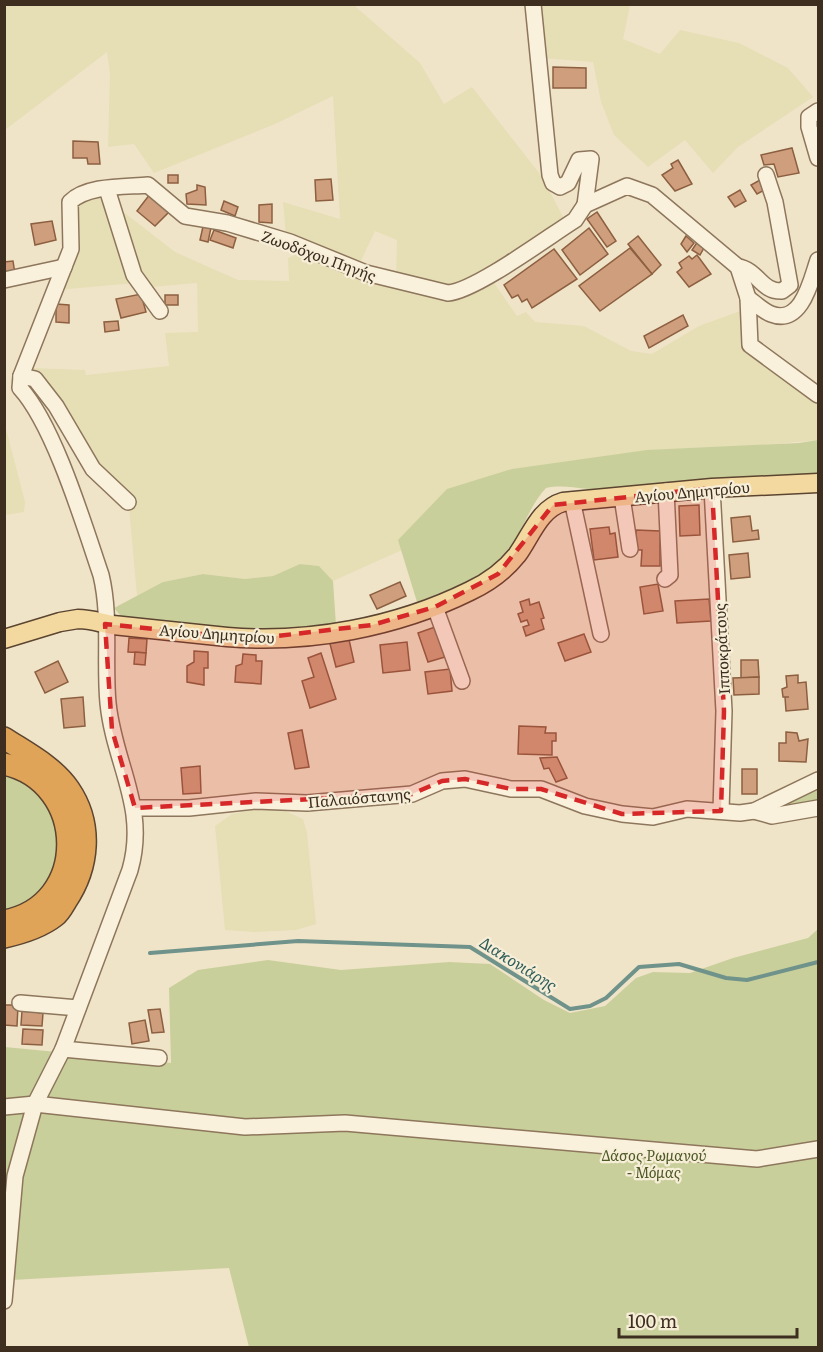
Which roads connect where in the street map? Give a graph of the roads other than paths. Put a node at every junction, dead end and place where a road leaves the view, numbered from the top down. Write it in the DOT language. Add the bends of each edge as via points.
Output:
graph roads {
  1 [pos="533,4"];
  2 [pos="819,111"];
  3 [pos="819,158"];
  4 [pos="766,175"];
  5 [pos="107,189"];
  6 [pos="585,205"];
  7 [pos="819,260"];
  8 [pos="64,267"];
  9 [pos="738,267"];
  10 [pos="4,280"];
  11 [pos="748,298"];
  12 [pos="160,311"];
  13 [pos="20,381"];
  14 [pos="4,392"];
  15 [pos="819,395"];
  16 [pos="819,483"];
  17 [pos="712,488"];
  18 [pos="666,491"];
  19 [pos="622,497"];
  20 [pos="572,500"];
  21 [pos="128,502"];
  22 [pos="630,549"];
  23 [pos="665,579"];
  24 [pos="435,607"];
  25 [pos="105,624"];
  26 [pos="601,634"];
  27 [pos="4,639"];
  28 [pos="462,681"];
  29 [pos="4,738"];
  30 [pos="4,764"];
  31 [pos="819,780"];
  32 [pos="135,808"];
  33 [pos="819,808"];
  34 [pos="721,811"];
  35 [pos="754,811"];
  36 [pos="4,921"];
  37 [pos="4,937"];
  38 [pos="20,1003"];
  39 [pos="78,1008"];
  40 [pos="63,1049"];
  41 [pos="159,1058"];
  42 [pos="35,1104"];
  43 [pos="4,1107"];
  44 [pos="819,1149"];
  45 [pos="4,1301"];
  1 -- 6 [label="street" via="550,175 560,187 568,183 579,160 591,159"];
  2 -- 3 [label="street" via="809,117"];
  4 -- 9 [label="street, Ζωοδόχου Πηγής" via="775,202 790,285 782,291 768,289 749,268"];
  5 -- 6 [label="street, Ζωοδόχου Πηγής" via="148,185 185,216 226,223 290,242 366,273 448,293 484,278 575,220"];
  5 -- 8 [label="street, Ζωοδόχου Πηγής" via="75,196 70,202 72,245"];
  5 -- 12 [label="street" via="134,275"];
  6 -- 9 [label="street, Ζωοδόχου Πηγής" via="627,186 652,195"];
  7 -- 11 [label="street" via="801,306 794,312 770,314"];
  8 -- 10 [label="street"];
  8 -- 13 [label="street, Ζωοδόχου Πηγής"];
  9 -- 11 [label="street"];
  11 -- 15 [label="street" via="750,345"];
  13 -- 14 [label="street"];
  13 -- 21 [label="street" via="35,379 56,406 93,469"];
  13 -- 25 [label="street" via="79,511 105,588"];
  16 -- 17 [label="main road, Αγίου Δημητρίου"];
  17 -- 18 [label="main road, Αγίου Δημητρίου"];
  17 -- 34 [label="street, Ιπποκράτους" via="724,711"];
  18 -- 19 [label="main road, Αγίου Δημητρίου"];
  18 -- 23 [label="street" via="670,575"];
  19 -- 20 [label="main road, Αγίου Δημητρίου"];
  19 -- 22 [label="street"];
  20 -- 24 [label="main road, Αγίου Δημητρίου" via="548,508 516,557 498,574"];
  20 -- 26 [label="street"];
  24 -- 25 [label="main road, Αγίου Δημητρίου" via="361,627 274,638"];
  24 -- 28 [label="street"];
  25 -- 27 [label="main road, Αγίου Δημητρίου" via="96,619 60,622"];
  25 -- 32 [label="street" via="112,730"];
  29 -- 37 [label="highway" via="45,765 68,787 82,820 86,852 76,887 56,915 26,932"];
  30 -- 36 [label="highway" via="35,778 57,800 69,846 63,874 48,898 31,911"];
  31 -- 35 [label="street, Παλαιόστανης"];
  32 -- 34 [label="street, Παλαιόστανης" via="189,808 256,801 307,803 412,794 442,781 465,779 511,789 541,789 585,806 622,814 653,817 687,809"];
  32 -- 39 [label="street" via="136,840 130,870"];
  33 -- 35 [label="street" via="772,816"];
  34 -- 35 [label="street, Παλαιόστανης"];
  38 -- 39 [label="street"];
  39 -- 40 [label="street"];
  40 -- 41 [label="street"];
  40 -- 42 [label="street"];
  42 -- 43 [label="street"];
  42 -- 44 [label="street" via="244,1127 345,1124 757,1159"];
  42 -- 45 [label="street" via="15,1176"];
}
